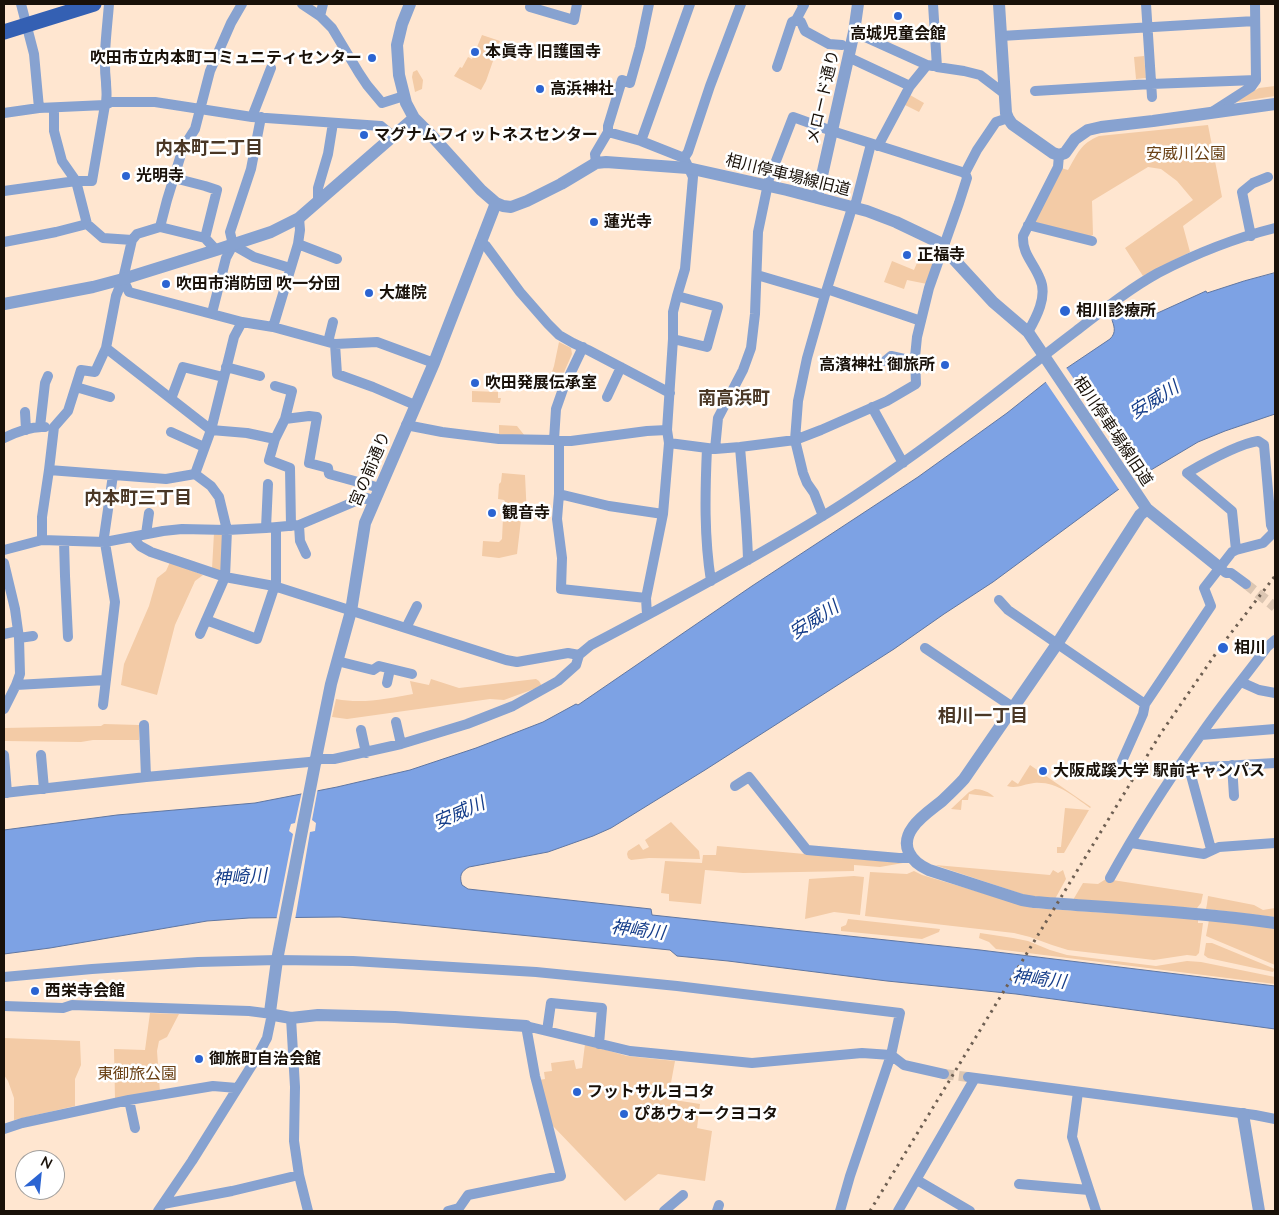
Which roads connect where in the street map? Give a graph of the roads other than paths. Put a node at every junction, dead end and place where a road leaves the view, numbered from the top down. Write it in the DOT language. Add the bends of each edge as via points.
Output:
graph roads {
  1 [pos="21,4"];
  2 [pos="94,4"];
  3 [pos="110,4"];
  4 [pos="242,4"];
  5 [pos="302,4"];
  6 [pos="323,4"];
  7 [pos="410,4"];
  8 [pos="531,4"];
  9 [pos="577,4"];
  10 [pos="650,4"];
  11 [pos="690,4"];
  12 [pos="741,4"];
  13 [pos="802,4"];
  14 [pos="858,4"];
  15 [pos="933,4"];
  16 [pos="999,4"];
  17 [pos="1146,4"];
  18 [pos="1255,4"];
  19 [pos="320,16"];
  20 [pos="796,20"];
  21 [pos="1255,21"];
  22 [pos="26,24"];
  23 [pos="1147,27"];
  24 [pos="4,32"];
  25 [pos="854,32"];
  26 [pos="1001,36"];
  27 [pos="842,45"];
  28 [pos="848,57"];
  29 [pos="777,66"];
  30 [pos="932,66"];
  31 [pos="271,68"];
  32 [pos="1256,80"];
  33 [pos="1151,84"];
  34 [pos="910,86"];
  35 [pos="1035,91"];
  36 [pos="1005,94"];
  37 [pos="404,96"];
  38 [pos="1152,97"];
  39 [pos="1275,104"];
  40 [pos="105,105"];
  41 [pos="39,108"];
  42 [pos="54,108"];
  43 [pos="200,110"];
  44 [pos="4,113"];
  45 [pos="1211,113"];
  46 [pos="256,117"];
  47 [pos="414,118"];
  48 [pos="1008,118"];
  49 [pos="333,123"];
  50 [pos="832,131"];
  51 [pos="608,132"];
  52 [pos="394,137"];
  53 [pos="641,141"];
  54 [pos="874,145"];
  55 [pos="1059,155"];
  56 [pos="596,163"];
  57 [pos="686,163"];
  58 [pos="965,173"];
  59 [pos="1268,177"];
  60 [pos="174,178"];
  61 [pos="76,181"];
  62 [pos="768,186"];
  63 [pos="4,191"];
  64 [pos="817,198"];
  65 [pos="318,202"];
  66 [pos="496,203"];
  67 [pos="852,208"];
  68 [pos="299,218"];
  69 [pos="87,224"];
  70 [pos="1028,225"];
  71 [pos="160,227"];
  72 [pos="1275,228"];
  73 [pos="1251,236"];
  74 [pos="205,238"];
  75 [pos="132,240"];
  76 [pos="1092,241"];
  77 [pos="4,242"];
  78 [pos="480,242"];
  79 [pos="298,244"];
  80 [pos="233,245"];
  81 [pos="944,247"];
  82 [pos="216,250"];
  83 [pos="337,259"];
  84 [pos="290,268"];
  85 [pos="757,275"];
  86 [pos="123,279"];
  87 [pos="826,292"];
  88 [pos="677,296"];
  89 [pos="4,304"];
  90 [pos="212,313"];
  91 [pos="921,320"];
  92 [pos="242,322"];
  93 [pos="333,322"];
  94 [pos="273,327"];
  95 [pos="1028,332"];
  96 [pos="674,339"];
  97 [pos="332,343"];
  98 [pos="106,348"];
  99 [pos="584,348"];
  100 [pos="1045,358"];
  101 [pos="885,361"];
  102 [pos="434,363"];
  103 [pos="915,364"];
  104 [pos="621,367"];
  105 [pos="225,372"];
  106 [pos="260,376"];
  107 [pos="44,380"];
  108 [pos="275,386"];
  109 [pos="76,387"];
  110 [pos="670,393"];
  111 [pos="607,396"];
  112 [pos="110,397"];
  113 [pos="171,399"];
  114 [pos="415,405"];
  115 [pos="872,408"];
  116 [pos="25,412"];
  117 [pos="285,419"];
  118 [pos="406,425"];
  119 [pos="40,427"];
  120 [pos="54,427"];
  121 [pos="26,430"];
  122 [pos="211,430"];
  123 [pos="667,430"];
  124 [pos="171,432"];
  125 [pos="4,438"];
  126 [pos="275,439"];
  127 [pos="557,440"];
  128 [pos="795,440"];
  129 [pos="669,443"];
  130 [pos="204,447"];
  131 [pos="740,447"];
  132 [pos="711,449"];
  133 [pos="903,463"];
  134 [pos="49,470"];
  135 [pos="195,474"];
  136 [pos="113,475"];
  137 [pos="268,484"];
  138 [pos="377,494"];
  139 [pos="560,494"];
  140 [pos="1147,509"];
  141 [pos="149,513"];
  142 [pos="663,514"];
  143 [pos="823,516"];
  144 [pos="295,526"];
  145 [pos="271,528"];
  146 [pos="227,530"];
  147 [pos="1274,531"];
  148 [pos="146,534"];
  149 [pos="133,538"];
  150 [pos="42,540"];
  151 [pos="64,541"];
  152 [pos="105,542"];
  153 [pos="4,550"];
  154 [pos="1236,550"];
  155 [pos="306,554"];
  156 [pos="748,560"];
  157 [pos="4,563"];
  158 [pos="1226,570"];
  159 [pos="225,577"];
  160 [pos="711,581"];
  161 [pos="1246,584"];
  162 [pos="274,586"];
  163 [pos="646,598"];
  164 [pos="999,600"];
  165 [pos="417,606"];
  166 [pos="351,611"];
  167 [pos="647,615"];
  168 [pos="206,620"];
  169 [pos="406,628"];
  170 [pos="4,634"];
  171 [pos="200,634"];
  172 [pos="18,635"];
  173 [pos="33,636"];
  174 [pos="68,637"];
  175 [pos="1275,640"];
  176 [pos="1057,644"];
  177 [pos="925,648"];
  178 [pos="579,655"];
  179 [pos="336,661"];
  180 [pos="390,669"];
  181 [pos="412,674"];
  182 [pos="106,680"];
  183 [pos="1241,682"];
  184 [pos="387,683"];
  185 [pos="16,685"];
  186 [pos="1275,694"];
  187 [pos="103,704"];
  188 [pos="1145,704"];
  189 [pos="1014,708"];
  190 [pos="4,709"];
  191 [pos="396,722"];
  192 [pos="144,725"];
  193 [pos="361,730"];
  194 [pos="1275,730"];
  195 [pos="1201,734"];
  196 [pos="401,744"];
  197 [pos="366,753"];
  198 [pos="4,755"];
  199 [pos="41,755"];
  200 [pos="315,763"];
  201 [pos="1275,763"];
  202 [pos="1232,766"];
  203 [pos="1189,768"];
  204 [pos="1126,769"];
  205 [pos="1159,770"];
  206 [pos="1177,770"];
  207 [pos="146,777"];
  208 [pos="735,786"];
  209 [pos="44,789"];
  210 [pos="6,793"];
  211 [pos="1234,796"];
  212 [pos="1275,843"];
  213 [pos="1131,844"];
  214 [pos="1212,849"];
  215 [pos="911,858"];
  216 [pos="1110,878"];
  217 [pos="1275,923"];
  218 [pos="278,957"];
  219 [pos="4,977"];
  220 [pos="4,1006"];
  221 [pos="272,1014"];
  222 [pos="291,1018"];
  223 [pos="526,1026"];
  224 [pos="547,1031"];
  225 [pos="599,1044"];
  226 [pos="891,1055"];
  227 [pos="944,1074"];
  228 [pos="237,1088"];
  229 [pos="1078,1092"];
  230 [pos="129,1100"];
  231 [pos="1243,1114"];
  232 [pos="1275,1119"];
  233 [pos="4,1128"];
  234 [pos="135,1128"];
  235 [pos="299,1175"];
  236 [pos="917,1180"];
  237 [pos="1019,1184"];
  238 [pos="1089,1190"];
  239 [pos="683,1195"];
  240 [pos="161,1208"];
  241 [pos="308,1211"];
  242 [pos="448,1211"];
  243 [pos="664,1211"];
  244 [pos="840,1211"];
  245 [pos="898,1211"];
  246 [pos="970,1211"];
  247 [pos="1096,1211"];
  248 [pos="1259,1211"];
  1 -- 22 [label="street"];
  2 -- 22 [label="main road"];
  3 -- 40 [label="street" via="105,42"];
  4 -- 43 [label="street" via="210,71"];
  5 -- 19 [label="street"];
  6 -- 19 [label="street"];
  7 -- 37 [label="street" via="397,45"];
  8 -- 9 [label="street" via="530,8 574,20"];
  10 -- 51 [label="street" via="630,83 622,80"];
  11 -- 53 [label="street"];
  12 -- 57 [label="street"];
  13 -- 20 [label="street"];
  14 -- 25 [label="street, メロード通り"];
  15 -- 30 [label="street"];
  16 -- 26 [label="street"];
  17 -- 23 [label="street"];
  18 -- 21 [label="street"];
  19 -- 37 [label="street" via="332,28 382,103"];
  20 -- 27 [label="street" via="801,22 805,31 829,44"];
  20 -- 29 [label="street" via="792,22"];
  21 -- 23 [label="street"];
  21 -- 32 [label="street"];
  22 -- 24 [label="main road"];
  22 -- 41 [label="street" via="34,54"];
  23 -- 26 [label="street"];
  23 -- 33 [label="street"];
  25 -- 28 [label="street, メロード通り"];
  25 -- 30 [label="street"];
  26 -- 36 [label="street"];
  28 -- 34 [label="street"];
  28 -- 50 [label="street, メロード通り"];
  30 -- 34 [label="street"];
  30 -- 36 [label="street" via="980,76"];
  31 -- 46 [label="street"];
  32 -- 33 [label="street"];
  32 -- 45 [label="street" via="1251,87"];
  33 -- 35 [label="street"];
  33 -- 38 [label="street"];
  34 -- 54 [label="street"];
  36 -- 48 [label="street"];
  37 -- 47 [label="street"];
  39 -- 45 [label="street"];
  40 -- 42 [label="street"];
  40 -- 43 [label="street" via="111,102 155,102"];
  40 -- 61 [label="street" via="92,181"];
  41 -- 42 [label="street"];
  41 -- 44 [label="street"];
  42 -- 61 [label="street" via="54,131 62,161"];
  43 -- 46 [label="street"];
  43 -- 60 [label="street"];
  45 -- 55 [label="street" via="1088,130"];
  46 -- 49 [label="street"];
  46 -- 80 [label="street" via="251,169 230,232"];
  47 -- 52 [label="street"];
  47 -- 66 [label="street"];
  48 -- 55 [label="street" via="1012,124"];
  48 -- 58 [label="street" via="996,122 976,150"];
  49 -- 52 [label="street" via="381,126"];
  49 -- 65 [label="street" via="318,188"];
  50 -- 54 [label="street"];
  50 -- 62 [label="street" via="792,117"];
  50 -- 64 [label="street, メロード通り"];
  51 -- 53 [label="street"];
  51 -- 56 [label="street" via="595,154"];
  52 -- 65 [label="street"];
  53 -- 57 [label="street"];
  54 -- 58 [label="street"];
  54 -- 67 [label="street"];
  55 -- 70 [label="street" via="1058,167"];
  56 -- 57 [label="street, 相川停車場線旧道"];
  56 -- 66 [label="street" via="527,201 511,206"];
  57 -- 62 [label="street, 相川停車場線旧道"];
  57 -- 88 [label="street" via="693,177 685,269"];
  58 -- 81 [label="street" via="967,178"];
  59 -- 73 [label="street" via="1242,192"];
  60 -- 71 [label="street"];
  60 -- 74 [label="street" via="217,190"];
  61 -- 63 [label="street"];
  61 -- 69 [label="street"];
  62 -- 64 [label="street, 相川停車場線旧道"];
  62 -- 85 [label="street" via="758,232"];
  64 -- 67 [label="street, 相川停車場線旧道"];
  65 -- 68 [label="street"];
  66 -- 78 [label="street, 宮の前通り"];
  67 -- 81 [label="street, 相川停車場線旧道" via="896,222"];
  67 -- 87 [label="street"];
  68 -- 79 [label="street"];
  68 -- 80 [label="street"];
  69 -- 75 [label="street" via="103,238"];
  69 -- 77 [label="street"];
  70 -- 76 [label="street"];
  70 -- 95 [label="street" via="1023,236 1025,253 1043,286 1039,308"];
  71 -- 74 [label="street"];
  71 -- 75 [label="street" via="137,234"];
  72 -- 73 [label="street"];
  73 -- 100 [label="street" via="1198,254 1129,291"];
  74 -- 82 [label="street"];
  75 -- 86 [label="street"];
  78 -- 99 [label="street" via="548,324 559,335"];
  78 -- 102 [label="street, 宮の前通り"];
  79 -- 83 [label="street"];
  79 -- 84 [label="street"];
  80 -- 82 [label="street"];
  80 -- 84 [label="street" via="254,257"];
  80 -- 90 [label="street" via="226,258"];
  81 -- 91 [label="street"];
  81 -- 95 [label="street, 相川停車場線旧道" via="993,302"];
  82 -- 86 [label="street"];
  84 -- 94 [label="street"];
  85 -- 87 [label="street"];
  85 -- 132 [label="street" via="751,348 718,418"];
  86 -- 89 [label="street"];
  86 -- 90 [label="street" via="129,292"];
  86 -- 98 [label="street" via="116,296"];
  87 -- 91 [label="street"];
  87 -- 128 [label="street" via="807,358 798,401"];
  88 -- 96 [label="street" via="673,312"];
  88 -- 96 [label="street" via="718,307 707,348"];
  90 -- 92 [label="street"];
  91 -- 103 [label="street"];
  92 -- 94 [label="street"];
  92 -- 105 [label="street"];
  93 -- 97 [label="street"];
  94 -- 97 [label="street"];
  95 -- 100 [label="street, 相川停車場線旧道"];
  96 -- 110 [label="street"];
  97 -- 102 [label="street" via="377,342"];
  97 -- 114 [label="street" via="337,374"];
  98 -- 109 [label="street" via="95,372 81,370"];
  98 -- 113 [label="street"];
  99 -- 104 [label="street"];
  99 -- 127 [label="street" via="556,409"];
  100 -- 133 [label="street"];
  100 -- 140 [label="street, 相川停車場線旧道"];
  101 -- 103 [label="street" via="892,356"];
  102 -- 114 [label="street, 宮の前通り"];
  103 -- 115 [label="street" via="916,384"];
  104 -- 110 [label="street"];
  104 -- 111 [label="street"];
  105 -- 106 [label="street"];
  105 -- 113 [label="street" via="183,367"];
  105 -- 122 [label="street"];
  107 -- 119 [label="street"];
  108 -- 117 [label="street" via="292,391"];
  109 -- 112 [label="street"];
  109 -- 120 [label="street" via="68,411"];
  110 -- 123 [label="street"];
  113 -- 122 [label="street"];
  114 -- 118 [label="street, 宮の前通り"];
  115 -- 128 [label="street"];
  115 -- 133 [label="street"];
  116 -- 121 [label="street"];
  117 -- 126 [label="street"];
  117 -- 138 [label="street" via="317,417 309,463 328,468 329,474"];
  118 -- 127 [label="street" via="500,439"];
  118 -- 138 [label="street, 宮の前通り"];
  119 -- 120 [label="street"];
  119 -- 121 [label="street"];
  120 -- 134 [label="street"];
  121 -- 125 [label="street"];
  122 -- 126 [label="street"];
  122 -- 130 [label="street"];
  123 -- 127 [label="street" via="571,442"];
  123 -- 129 [label="street"];
  124 -- 130 [label="street"];
  126 -- 144 [label="street" via="269,460 290,468"];
  127 -- 139 [label="street"];
  128 -- 131 [label="street"];
  128 -- 143 [label="street" via="803,473"];
  129 -- 132 [label="street"];
  129 -- 142 [label="street"];
  130 -- 135 [label="street"];
  131 -- 132 [label="street"];
  131 -- 156 [label="street"];
  132 -- 160 [label="street" via="705,509"];
  133 -- 143 [label="street"];
  134 -- 136 [label="street"];
  134 -- 150 [label="street"];
  135 -- 136 [label="street" via="166,479"];
  135 -- 146 [label="street" via="212,486 218,496"];
  136 -- 152 [label="street"];
  137 -- 145 [label="street"];
  138 -- 144 [label="street"];
  138 -- 166 [label="street, 宮の前通り" via="365,523"];
  139 -- 142 [label="street"];
  139 -- 163 [label="street" via="556,519 562,558 561,589"];
  140 -- 158 [label="street, 相川停車場線旧道"];
  140 -- 176 [label="street"];
  141 -- 148 [label="street"];
  142 -- 163 [label="street"];
  143 -- 156 [label="street"];
  144 -- 145 [label="street"];
  144 -- 155 [label="street"];
  145 -- 146 [label="street"];
  145 -- 162 [label="street"];
  146 -- 148 [label="street" via="182,529"];
  146 -- 159 [label="street"];
  147 -- 154 [label="street" via="1263,543"];
  147 -- 154 [label="street" via="1264,445 1258,441 1249,442 1187,473 1232,510"];
  148 -- 149 [label="street"];
  149 -- 152 [label="street"];
  149 -- 159 [label="street" via="151,552"];
  150 -- 151 [label="street"];
  150 -- 153 [label="street"];
  151 -- 152 [label="street"];
  151 -- 174 [label="street"];
  152 -- 182 [label="street" via="115,602"];
  154 -- 158 [label="street" via="1232,552"];
  156 -- 160 [label="street"];
  157 -- 172 [label="street"];
  158 -- 161 [label="street"];
  158 -- 188 [label="street" via="1204,588 1211,606"];
  159 -- 162 [label="street"];
  159 -- 168 [label="street"];
  160 -- 167 [label="street"];
  162 -- 166 [label="street"];
  162 -- 168 [label="street" via="257,639"];
  163 -- 167 [label="street"];
  164 -- 176 [label="street" via="1008,610"];
  165 -- 169 [label="street"];
  166 -- 169 [label="street"];
  166 -- 179 [label="street, 宮の前通り"];
  167 -- 178 [label="street"];
  168 -- 171 [label="street"];
  169 -- 178 [label="street" via="517,662 568,653"];
  170 -- 172 [label="street"];
  172 -- 173 [label="street"];
  172 -- 185 [label="street" via="20,674"];
  175 -- 183 [label="street"];
  176 -- 188 [label="street"];
  176 -- 189 [label="street"];
  177 -- 189 [label="street"];
  178 -- 196 [label="street" via="576,665 558,681 514,706"];
  179 -- 180 [label="street" via="373,670 379,666"];
  179 -- 200 [label="street, 宮の前通り"];
  180 -- 181 [label="street"];
  180 -- 184 [label="street"];
  182 -- 185 [label="street"];
  182 -- 187 [label="street"];
  183 -- 186 [label="street"];
  183 -- 195 [label="street"];
  185 -- 190 [label="street"];
  188 -- 204 [label="street" via="1122,761"];
  189 -- 215 [label="street" via="964,779 912,828 907,844"];
  191 -- 196 [label="street"];
  192 -- 207 [label="street"];
  193 -- 197 [label="street"];
  194 -- 195 [label="street"];
  195 -- 206 [label="street"];
  196 -- 197 [label="street"];
  197 -- 200 [label="street" via="322,759"];
  198 -- 210 [label="street"];
  199 -- 209 [label="street"];
  200 -- 207 [label="street"];
  200 -- 218 [label="street, 宮の前通り"];
  201 -- 202 [label="street"];
  202 -- 203 [label="street"];
  202 -- 211 [label="street"];
  203 -- 206 [label="street"];
  203 -- 214 [label="street"];
  205 -- 206 [label="street"];
  206 -- 213 [label="street"];
  207 -- 209 [label="street"];
  208 -- 215 [label="street" via="749,777 807,850"];
  209 -- 210 [label="street"];
  212 -- 214 [label="street"];
  213 -- 214 [label="street" via="1204,854"];
  213 -- 216 [label="street"];
  215 -- 217 [label="street" via="929,870 1028,901"];
  218 -- 219 [label="street"];
  218 -- 221 [label="street" via="270,1009"];
  218 -- 226 [label="street" via="536,972 900,1013"];
  220 -- 221 [label="street" via="63,1008 72,1005"];
  221 -- 222 [label="street"];
  221 -- 228 [label="street" via="267,1038"];
  222 -- 223 [label="street" via="318,1015 396,1017"];
  222 -- 235 [label="street" via="294,1141"];
  223 -- 224 [label="street"];
  223 -- 242 [label="street" via="535,1076 561,1176 468,1195 459,1208"];
  224 -- 225 [label="street"];
  224 -- 225 [label="street" via="551,1003 602,1008"];
  225 -- 226 [label="street" via="630,1051 752,1063 862,1053"];
  226 -- 227 [label="street" via="904,1065"];
  226 -- 244 [label="street"];
  228 -- 230 [label="street" via="213,1086"];
  228 -- 240 [label="street"];
  229 -- 231 [label="street"];
  229 -- 236 [label="street" via="972,1078"];
  229 -- 238 [label="street" via="1072,1137"];
  230 -- 233 [label="street"];
  230 -- 234 [label="street"];
  231 -- 232 [label="street"];
  231 -- 248 [label="street"];
  235 -- 240 [label="street"];
  235 -- 241 [label="street"];
  236 -- 245 [label="street"];
  236 -- 246 [label="street"];
  237 -- 238 [label="street"];
  238 -- 247 [label="street"];
  239 -- 243 [label="street"];
}
